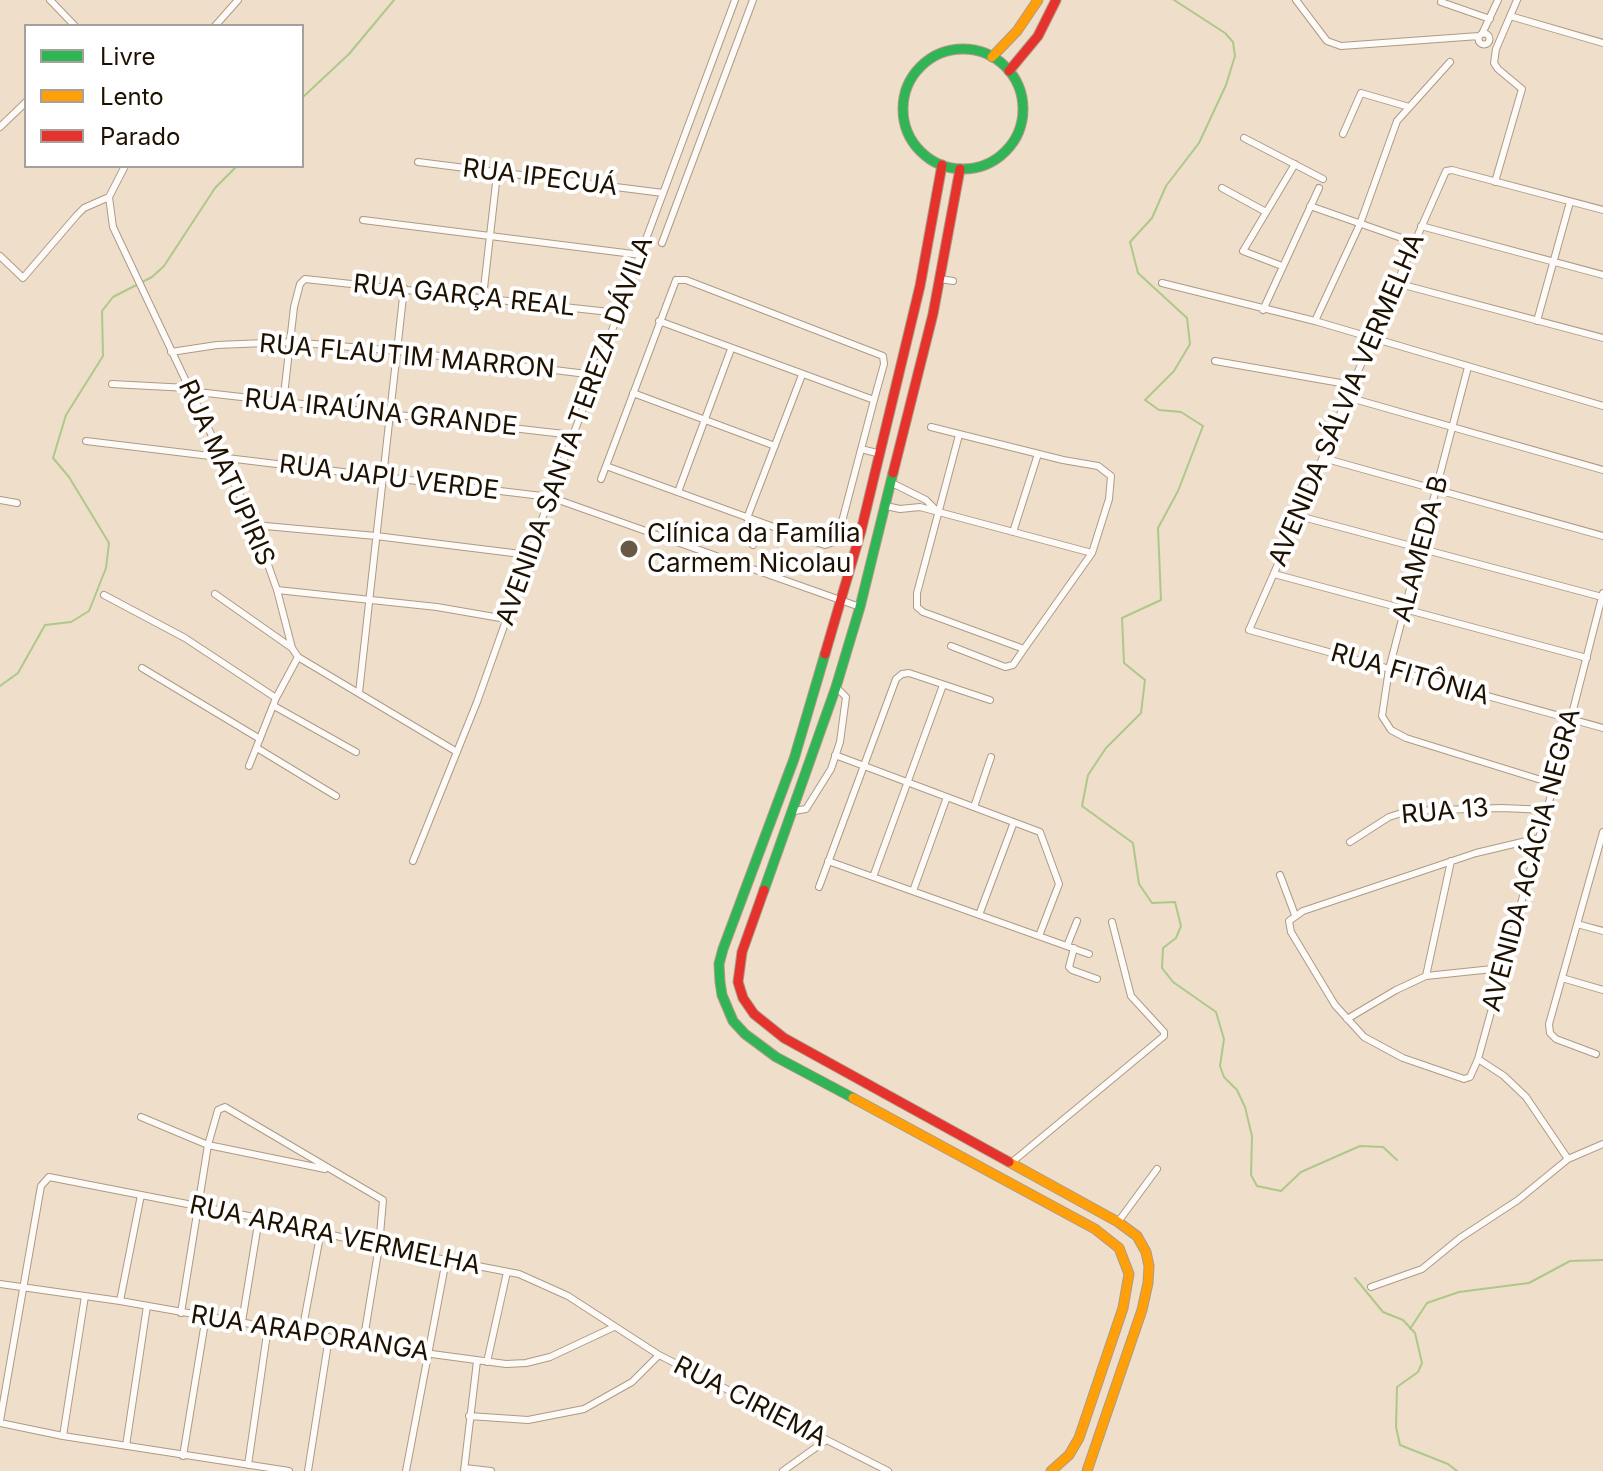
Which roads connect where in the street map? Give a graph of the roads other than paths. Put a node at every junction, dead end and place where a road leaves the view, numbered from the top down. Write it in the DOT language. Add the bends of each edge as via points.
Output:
graph roads {
  1 [pos="50,0"];
  2 [pos="238,0"];
  3 [pos="735,0"];
  4 [pos="753,0"];
  5 [pos="1038,0"];
  6 [pos="1056,0"];
  7 [pos="1296,0"];
  8 [pos="1498,0"];
  9 [pos="1517,0"];
  10 [pos="1441,2"];
  11 [pos="1510,16"];
  12 [pos="1490,19"];
  13 [pos="73,24"];
  14 [pos="217,24"];
  15 [pos="1603,43"];
  16 [pos="992,57"];
  17 [pos="1450,62"];
  18 [pos="1009,71"];
  19 [pos="24,104"];
  20 [pos="1409,107"];
  21 [pos="0,127"];
  22 [pos="1343,134"];
  23 [pos="1244,138"];
  24 [pos="418,162"];
  25 [pos="1295,164"];
  26 [pos="942,165"];
  27 [pos="124,168"];
  28 [pos="960,169"];
  29 [pos="497,174"];
  30 [pos="1323,179"];
  31 [pos="1495,182"];
  32 [pos="1222,188"];
  33 [pos="1319,188"];
  34 [pos="663,193"];
  35 [pos="109,197"];
  36 [pos="1570,202"];
  37 [pos="1310,206"];
  38 [pos="1603,210"];
  39 [pos="1266,212"];
  40 [pos="363,220"];
  41 [pos="1360,224"];
  42 [pos="1421,226"];
  43 [pos="491,238"];
  44 [pos="1413,242"];
  45 [pos="662,243"];
  46 [pos="641,255"];
  47 [pos="0,256"];
  48 [pos="1553,261"];
  49 [pos="942,266"];
  50 [pos="1282,266"];
  51 [pos="953,268"];
  52 [pos="1603,275"];
  53 [pos="940,279"];
  54 [pos="953,281"];
  55 [pos="1162,283"];
  56 [pos="1396,283"];
  57 [pos="404,288"];
  58 [pos="483,297"];
  59 [pos="1263,310"];
  60 [pos="619,313"];
  61 [pos="659,321"];
  62 [pos="1315,321"];
  63 [pos="1537,321"];
  64 [pos="1603,338"];
  65 [pos="1373,339"];
  66 [pos="290,342"];
  67 [pos="731,349"];
  68 [pos="399,351"];
  69 [pos="171,352"];
  70 [pos="1215,361"];
  71 [pos="1468,367"];
  72 [pos="595,375"];
  73 [pos="802,375"];
  74 [pos="112,384"];
  75 [pos="1352,385"];
  76 [pos="188,390"];
  77 [pos="633,393"];
  78 [pos="1347,397"];
  79 [pos="874,400"];
  80 [pos="283,404"];
  81 [pos="1603,406"];
  82 [pos="391,414"];
  83 [pos="705,420"];
  84 [pos="931,427"];
  85 [pos="1452,428"];
  86 [pos="573,435"];
  87 [pos="959,435"];
  88 [pos="86,441"];
  89 [pos="775,446"];
  90 [pos="861,449"];
  91 [pos="881,454"];
  92 [pos="1038,454"];
  93 [pos="221,458"];
  94 [pos="1323,458"];
  95 [pos="606,466"];
  96 [pos="856,469"];
  97 [pos="1603,470"];
  98 [pos="868,472"];
  99 [pos="382,476"];
  100 [pos="601,479"];
  101 [pos="892,483"];
  102 [pos="1437,490"];
  103 [pos="678,492"];
  104 [pos="550,497"];
  105 [pos="0,500"];
  106 [pos="17,503"];
  107 [pos="886,506"];
  108 [pos="938,512"];
  109 [pos="1299,516"];
  110 [pos="747,518"];
  111 [pos="762,524"];
  112 [pos="254,525"];
  113 [pos="1013,532"];
  114 [pos="376,536"];
  115 [pos="1603,536"];
  116 [pos="753,545"];
  117 [pos="1420,549"];
  118 [pos="1092,553"];
  119 [pos="529,555"];
  120 [pos="1274,574"];
  121 [pos="277,590"];
  122 [pos="215,594"];
  123 [pos="104,595"];
  124 [pos="1602,595"];
  125 [pos="370,600"];
  126 [pos="842,601"];
  127 [pos="860,607"];
  128 [pos="1404,609"];
  129 [pos="506,619"];
  130 [pos="1249,630"];
  131 [pos="951,646"];
  132 [pos="292,648"];
  133 [pos="1024,649"];
  134 [pos="298,657"];
  135 [pos="1587,658"];
  136 [pos="142,668"];
  137 [pos="1389,669"];
  138 [pos="943,685"];
  139 [pos="836,687"];
  140 [pos="359,693"];
  141 [pos="276,698"];
  142 [pos="990,700"];
  143 [pos="274,706"];
  144 [pos="1570,719"];
  145 [pos="1603,728"];
  146 [pos="260,739"];
  147 [pos="257,748"];
  148 [pos="356,752"];
  149 [pos="457,752"];
  150 [pos="835,755"];
  151 [pos="991,757"];
  152 [pos="249,766"];
  153 [pos="864,766"];
  154 [pos="907,782"];
  155 [pos="1554,784"];
  156 [pos="336,796"];
  157 [pos="947,797"];
  158 [pos="974,807"];
  159 [pos="1547,810"];
  160 [pos="794,811"];
  161 [pos="1014,822"];
  162 [pos="1603,832"];
  163 [pos="1539,838"];
  164 [pos="1350,842"];
  165 [pos="413,861"];
  166 [pos="828,861"];
  167 [pos="1451,861"];
  168 [pos="1593,867"];
  169 [pos="1603,869"];
  170 [pos="1280,875"];
  171 [pos="873,877"];
  172 [pos="819,887"];
  173 [pos="913,891"];
  174 [pos="979,915"];
  175 [pos="1295,915"];
  176 [pos="1077,921"];
  177 [pos="1112,922"];
  178 [pos="1577,924"];
  179 [pos="1603,931"];
  180 [pos="1039,936"];
  181 [pos="1071,947"];
  182 [pos="1089,954"];
  183 [pos="1502,968"];
  184 [pos="1426,976"];
  185 [pos="1562,978"];
  186 [pos="1097,979"];
  187 [pos="1603,990"];
  188 [pos="1347,1019"];
  189 [pos="1596,1054"];
  190 [pos="1478,1059"];
  191 [pos="141,1117"];
  192 [pos="1603,1144"];
  193 [pos="208,1145"];
  194 [pos="1568,1159"];
  195 [pos="1010,1164"];
  196 [pos="1157,1169"];
  197 [pos="332,1170"];
  198 [pos="141,1195"];
  199 [pos="199,1208"];
  200 [pos="259,1218"];
  201 [pos="1118,1222"];
  202 [pos="321,1231"];
  203 [pos="379,1246"];
  204 [pos="446,1260"];
  205 [pos="507,1272"];
  206 [pos="0,1284"];
  207 [pos="22,1287"];
  208 [pos="1371,1287"];
  209 [pos="85,1296"];
  210 [pos="120,1301"];
  211 [pos="147,1306"];
  212 [pos="181,1313"];
  213 [pos="206,1316"];
  214 [pos="242,1322"];
  215 [pos="268,1327"];
  216 [pos="614,1327"];
  217 [pos="302,1332"];
  218 [pos="329,1337"];
  219 [pos="363,1344"];
  220 [pos="428,1354"];
  221 [pos="659,1355"];
  222 [pos="477,1361"];
  223 [pos="487,1362"];
  224 [pos="469,1416"];
  225 [pos="0,1422"];
  226 [pos="63,1436"];
  227 [pos="825,1441"];
  228 [pos="126,1446"];
  229 [pos="183,1456"];
  230 [pos="248,1465"];
  231 [pos="464,1470"];
  232 [pos="289,1471"];
  233 [pos="308,1471"];
  234 [pos="406,1471"];
  235 [pos="491,1471"];
  236 [pos="783,1471"];
  237 [pos="888,1471"];
  238 [pos="1051,1471"];
  239 [pos="1087,1471"];
  1 -- 13 [label="street"];
  2 -- 14 [label="street"];
  3 -- 34 [label="street, AVENIDA SANTA TEREZA DÁVILA"];
  4 -- 45 [label="street"];
  5 -- 16 [label="street"];
  6 -- 18 [label="street" via="1038,36"];
  7 -- 12 [label="street" via="1327,41 1341,46 1480,35"];
  8 -- 12 [label="street"];
  9 -- 11 [label="street"];
  10 -- 12 [label="street"];
  11 -- 15 [label="street"];
  11 -- 31 [label="street" via="1494,63 1522,89"];
  16 -- 18 [label="street"];
  16 -- 26 [label="street" via="967,49 949,51 925,62 909,83 903,101 906,127 919,151"];
  17 -- 20 [label="street"];
  18 -- 28 [label="street" via="1022,102 1016,136 993,161"];
  19 -- 21 [label="street"];
  20 -- 22 [label="street" via="1361,93"];
  20 -- 41 [label="street" via="1397,121"];
  23 -- 25 [label="street"];
  24 -- 29 [label="street, RUA IPECUÁ"];
  25 -- 30 [label="street"];
  25 -- 39 [label="street"];
  26 -- 28 [label="street"];
  26 -- 91 [label="street"];
  27 -- 35 [label="street"];
  28 -- 49 [label="street"];
  29 -- 34 [label="street, RUA IPECUÁ"];
  29 -- 43 [label="street"];
  31 -- 36 [label="street"];
  31 -- 42 [label="street, AVENIDA SÁLVIA VERMELHA" via="1446,171"];
  32 -- 39 [label="street"];
  33 -- 37 [label="street"];
  34 -- 46 [label="street, AVENIDA SANTA TEREZA DÁVILA"];
  35 -- 47 [label="street" via="84,208 23,278"];
  35 -- 69 [label="street, RUA MATUPIRIS" via="113,227"];
  36 -- 38 [label="street"];
  36 -- 48 [label="street"];
  37 -- 41 [label="street"];
  37 -- 50 [label="street"];
  39 -- 50 [label="street" via="1243,251"];
  40 -- 43 [label="street"];
  41 -- 44 [label="street"];
  41 -- 62 [label="street"];
  42 -- 44 [label="street, AVENIDA SÁLVIA VERMELHA"];
  42 -- 48 [label="street"];
  43 -- 46 [label="street"];
  43 -- 58 [label="street"];
  44 -- 56 [label="street, AVENIDA SÁLVIA VERMELHA"];
  46 -- 60 [label="street, AVENIDA SANTA TEREZA DÁVILA"];
  48 -- 52 [label="street"];
  48 -- 63 [label="street"];
  49 -- 51 [label="street"];
  49 -- 53 [label="street"];
  50 -- 59 [label="street"];
  53 -- 54 [label="street"];
  53 -- 101 [label="street"];
  55 -- 59 [label="street"];
  56 -- 63 [label="street"];
  56 -- 65 [label="street, AVENIDA SÁLVIA VERMELHA"];
  57 -- 58 [label="street, RUA GARÇA REAL"];
  57 -- 66 [label="street, RUA GARÇA REAL" via="302,280"];
  57 -- 68 [label="street"];
  58 -- 60 [label="street, RUA GARÇA REAL"];
  59 -- 62 [label="street"];
  60 -- 72 [label="street, AVENIDA SANTA TEREZA DÁVILA"];
  61 -- 67 [label="street"];
  61 -- 77 [label="street"];
  61 -- 79 [label="street" via="676,280 686,280 879,354 884,364"];
  62 -- 65 [label="street"];
  63 -- 64 [label="street"];
  65 -- 71 [label="street"];
  65 -- 75 [label="street, AVENIDA SÁLVIA VERMELHA"];
  66 -- 68 [label="street, RUA FLAUTIM MARRON"];
  66 -- 69 [label="street, RUA FLAUTIM MARRON"];
  66 -- 80 [label="street"];
  67 -- 73 [label="street"];
  67 -- 83 [label="street"];
  68 -- 72 [label="street, RUA FLAUTIM MARRON"];
  68 -- 82 [label="street"];
  69 -- 76 [label="street, RUA MATUPIRIS"];
  70 -- 75 [label="street"];
  71 -- 81 [label="street"];
  71 -- 85 [label="street, ALAMEDA B"];
  72 -- 86 [label="street, AVENIDA SANTA TEREZA DÁVILA"];
  73 -- 79 [label="street"];
  73 -- 89 [label="street"];
  74 -- 76 [label="street, RUA IRAÚNA GRANDE"];
  75 -- 78 [label="street, AVENIDA SÁLVIA VERMELHA"];
  76 -- 80 [label="street, RUA IRAÚNA GRANDE"];
  76 -- 93 [label="street, RUA MATUPIRIS"];
  77 -- 83 [label="street"];
  77 -- 95 [label="street"];
  78 -- 85 [label="street"];
  78 -- 94 [label="street, AVENIDA SÁLVIA VERMELHA"];
  79 -- 90 [label="street"];
  80 -- 82 [label="street, RUA IRAÚNA GRANDE"];
  82 -- 86 [label="street, RUA IRAÚNA GRANDE"];
  82 -- 99 [label="street"];
  83 -- 89 [label="street"];
  83 -- 103 [label="street"];
  84 -- 87 [label="street"];
  85 -- 97 [label="street"];
  85 -- 102 [label="street, ALAMEDA B"];
  86 -- 104 [label="street, AVENIDA SANTA TEREZA DÁVILA"];
  87 -- 92 [label="street"];
  87 -- 108 [label="street"];
  88 -- 93 [label="street, RUA JAPU VERDE"];
  89 -- 110 [label="street"];
  90 -- 91 [label="street"];
  90 -- 96 [label="street"];
  91 -- 126 [label="street"];
  92 -- 113 [label="street"];
  92 -- 118 [label="street" via="1107,471 1112,482 1109,499"];
  93 -- 99 [label="street, RUA JAPU VERDE"];
  93 -- 112 [label="street, RUA MATUPIRIS"];
  94 -- 102 [label="street"];
  94 -- 109 [label="street, AVENIDA SÁLVIA VERMELHA"];
  95 -- 100 [label="street"];
  95 -- 103 [label="street"];
  96 -- 98 [label="street"];
  96 -- 111 [label="street" via="834,542 821,544"];
  99 -- 104 [label="street, RUA JAPU VERDE"];
  99 -- 114 [label="street"];
  101 -- 107 [label="street"];
  101 -- 108 [label="street"];
  102 -- 115 [label="street"];
  102 -- 117 [label="street, ALAMEDA B"];
  103 -- 110 [label="street"];
  104 -- 119 [label="street, AVENIDA SANTA TEREZA DÁVILA"];
  104 -- 126 [label="street, RUA JAPU VERDE"];
  105 -- 106 [label="street"];
  107 -- 108 [label="street"];
  107 -- 127 [label="street"];
  108 -- 113 [label="street"];
  108 -- 133 [label="street" via="917,607"];
  109 -- 117 [label="street"];
  109 -- 120 [label="street, AVENIDA SÁLVIA VERMELHA"];
  110 -- 111 [label="street"];
  111 -- 116 [label="street"];
  112 -- 114 [label="street"];
  112 -- 121 [label="street, RUA MATUPIRIS"];
  113 -- 118 [label="street"];
  114 -- 119 [label="street"];
  114 -- 125 [label="street"];
  117 -- 124 [label="street"];
  117 -- 128 [label="street, ALAMEDA B"];
  118 -- 133 [label="street"];
  119 -- 129 [label="street, AVENIDA SANTA TEREZA DÁVILA"];
  120 -- 128 [label="street"];
  120 -- 130 [label="street, AVENIDA SÁLVIA VERMELHA"];
  121 -- 125 [label="street"];
  121 -- 132 [label="street, RUA MATUPIRIS"];
  122 -- 132 [label="street"];
  123 -- 141 [label="street" via="185,638"];
  124 -- 135 [label="street, AVENIDA ACÁCIA NEGRA"];
  125 -- 129 [label="street"];
  125 -- 140 [label="street"];
  126 -- 127 [label="street, RUA JAPU VERDE"];
  126 -- 238 [label="street" via="794,759 723,949 722,995 739,1028 776,1057 1095,1229 1119,1248 1129,1274 1123,1308 1079,1438"];
  127 -- 139 [label="street"];
  128 -- 135 [label="street"];
  128 -- 137 [label="street, ALAMEDA B"];
  129 -- 149 [label="street, AVENIDA SANTA TEREZA DÁVILA"];
  130 -- 137 [label="street, RUA FITÔNIA"];
  131 -- 133 [label="street" via="1009,667"];
  132 -- 134 [label="street, RUA MATUPIRIS"];
  134 -- 140 [label="street, RUA MATUPIRIS"];
  134 -- 141 [label="street"];
  135 -- 144 [label="street, AVENIDA ACÁCIA NEGRA"];
  136 -- 146 [label="street"];
  137 -- 144 [label="street, RUA FITÔNIA"];
  137 -- 155 [label="street, ALAMEDA B" via="1381,711 1391,730"];
  138 -- 142 [label="street"];
  138 -- 153 [label="street" via="909,673 896,679"];
  138 -- 154 [label="street"];
  139 -- 150 [label="street" via="846,697"];
  139 -- 160 [label="street"];
  140 -- 149 [label="street, RUA MATUPIRIS"];
  141 -- 143 [label="street"];
  143 -- 146 [label="street"];
  143 -- 148 [label="street"];
  144 -- 145 [label="street, RUA FITÔNIA"];
  144 -- 155 [label="street, AVENIDA ACÁCIA NEGRA"];
  146 -- 147 [label="street"];
  147 -- 152 [label="street"];
  147 -- 156 [label="street"];
  149 -- 165 [label="street, AVENIDA SANTA TEREZA DÁVILA"];
  150 -- 153 [label="street"];
  150 -- 160 [label="street" via="806,809"];
  151 -- 158 [label="street"];
  153 -- 154 [label="street"];
  153 -- 166 [label="street"];
  154 -- 157 [label="street"];
  154 -- 171 [label="street"];
  155 -- 159 [label="street, AVENIDA ACÁCIA NEGRA"];
  157 -- 158 [label="street"];
  157 -- 173 [label="street"];
  158 -- 161 [label="street"];
  159 -- 163 [label="street, AVENIDA ACÁCIA NEGRA"];
  159 -- 164 [label="street, RUA 13" via="1408,811"];
  160 -- 195 [label="street" via="742,952 738,974 743,998 784,1038"];
  161 -- 174 [label="street"];
  161 -- 180 [label="street" via="1040,832 1059,884"];
  162 -- 168 [label="street"];
  163 -- 167 [label="street"];
  163 -- 183 [label="street, AVENIDA ACÁCIA NEGRA"];
  166 -- 171 [label="street"];
  166 -- 172 [label="street"];
  167 -- 175 [label="street"];
  167 -- 184 [label="street"];
  168 -- 169 [label="street"];
  168 -- 178 [label="street"];
  170 -- 175 [label="street"];
  171 -- 173 [label="street"];
  173 -- 174 [label="street"];
  174 -- 180 [label="street"];
  175 -- 188 [label="street" via="1289,925"];
  176 -- 181 [label="street"];
  177 -- 195 [label="street" via="1131,996 1164,1036"];
  178 -- 179 [label="street"];
  178 -- 185 [label="street"];
  180 -- 181 [label="street"];
  181 -- 182 [label="street"];
  181 -- 186 [label="street" via="1069,967"];
  183 -- 184 [label="street"];
  183 -- 190 [label="street, AVENIDA ACÁCIA NEGRA"];
  184 -- 188 [label="street"];
  185 -- 187 [label="street"];
  185 -- 189 [label="street" via="1550,1033"];
  188 -- 190 [label="street, AVENIDA ACÁCIA NEGRA" via="1392,1054 1458,1078 1469,1079"];
  190 -- 194 [label="street" via="1526,1097"];
  191 -- 193 [label="street"];
  192 -- 194 [label="street"];
  193 -- 197 [label="street"];
  193 -- 197 [label="street" via="218,1110 225,1107"];
  193 -- 199 [label="street"];
  194 -- 208 [label="street" via="1422,1269"];
  195 -- 201 [label="street"];
  196 -- 201 [label="street"];
  197 -- 203 [label="street" via="384,1203"];
  198 -- 199 [label="street, RUA ARARA VERMELHA"];
  198 -- 207 [label="street, RUA ARARA VERMELHA" via="57,1177 44,1179"];
  198 -- 210 [label="street"];
  199 -- 200 [label="street, RUA ARARA VERMELHA"];
  199 -- 212 [label="street"];
  200 -- 202 [label="street, RUA ARARA VERMELHA"];
  200 -- 214 [label="street"];
  201 -- 239 [label="street" via="1142,1243 1148,1283"];
  202 -- 203 [label="street, RUA ARARA VERMELHA"];
  202 -- 217 [label="street"];
  203 -- 204 [label="street, RUA ARARA VERMELHA"];
  203 -- 219 [label="street"];
  204 -- 205 [label="street, RUA ARARA VERMELHA"];
  204 -- 220 [label="street"];
  205 -- 216 [label="street, RUA ARARA VERMELHA" via="553,1288"];
  205 -- 223 [label="street"];
  206 -- 207 [label="street, RUA ARAPORANGA"];
  207 -- 209 [label="street, RUA ARAPORANGA"];
  207 -- 225 [label="street"];
  209 -- 210 [label="street, RUA ARAPORANGA"];
  209 -- 226 [label="street"];
  210 -- 211 [label="street, RUA ARAPORANGA"];
  211 -- 212 [label="street, RUA ARAPORANGA"];
  211 -- 228 [label="street"];
  212 -- 213 [label="street, RUA ARAPORANGA"];
  213 -- 214 [label="street, RUA ARAPORANGA"];
  213 -- 229 [label="street"];
  214 -- 215 [label="street, RUA ARAPORANGA"];
  215 -- 217 [label="street, RUA ARAPORANGA"];
  215 -- 230 [label="street"];
  216 -- 221 [label="street, RUA CIRIEMA"];
  216 -- 223 [label="street, RUA ARAPORANGA" via="538,1361"];
  217 -- 218 [label="street, RUA ARAPORANGA"];
  218 -- 219 [label="street, RUA ARAPORANGA"];
  218 -- 233 [label="street"];
  219 -- 220 [label="street, RUA ARAPORANGA"];
  220 -- 222 [label="street, RUA ARAPORANGA"];
  220 -- 234 [label="street"];
  221 -- 224 [label="street" via="632,1382 584,1409 528,1420"];
  221 -- 227 [label="street, RUA CIRIEMA"];
  222 -- 223 [label="street, RUA ARAPORANGA"];
  222 -- 224 [label="street"];
  224 -- 231 [label="street"];
  225 -- 226 [label="street"];
  226 -- 228 [label="street"];
  227 -- 236 [label="street"];
  227 -- 237 [label="street, RUA CIRIEMA"];
  228 -- 229 [label="street"];
  229 -- 230 [label="street"];
  230 -- 232 [label="street"];
  231 -- 235 [label="street"];
}
